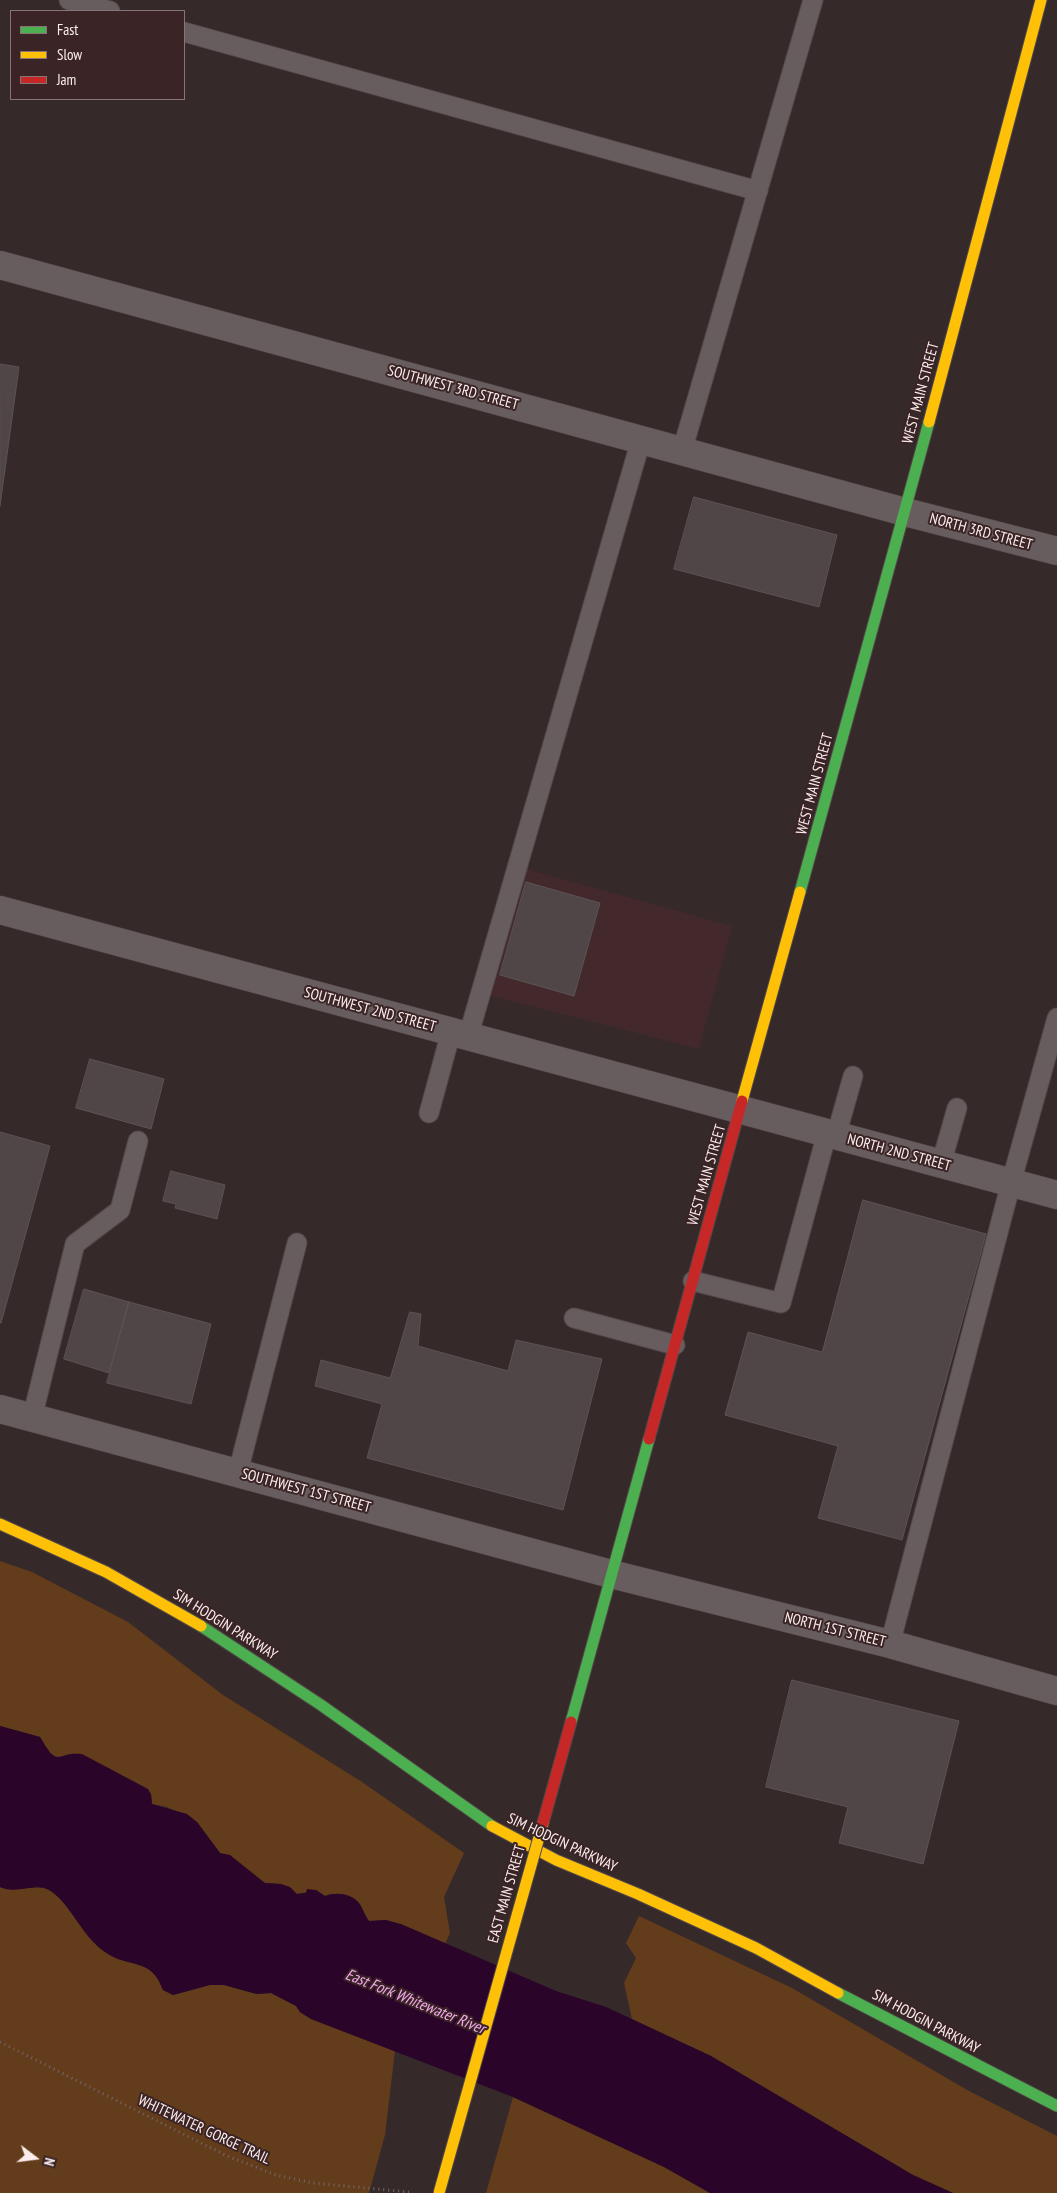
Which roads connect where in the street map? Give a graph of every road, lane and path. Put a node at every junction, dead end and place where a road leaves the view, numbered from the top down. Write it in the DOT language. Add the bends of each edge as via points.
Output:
graph roads {
  1 [pos="69,0"];
  2 [pos="813,0"];
  3 [pos="1041,0"];
  4 [pos="106,10"];
  5 [pos="185,32"];
  6 [pos="758,191"];
  7 [pos="0,265"];
  8 [pos="641,440"];
  9 [pos="682,451"];
  10 [pos="905,512"];
  11 [pos="1057,551"];
  12 [pos="0,910"];
  13 [pos="1057,1018"];
  14 [pos="459,1034"];
  15 [pos="853,1076"];
  16 [pos="957,1108"];
  17 [pos="741,1110"];
  18 [pos="429,1112"];
  19 [pos="832,1135"];
  20 [pos="138,1141"];
  21 [pos="941,1164"];
  22 [pos="1011,1183"];
  23 [pos="1057,1195"];
  24 [pos="296,1243"];
  25 [pos="693,1281"];
  26 [pos="574,1318"];
  27 [pos="675,1345"];
  28 [pos="0,1409"];
  29 [pos="32,1418"];
  30 [pos="238,1472"];
  31 [pos="0,1524"];
  32 [pos="611,1574"];
  33 [pos="890,1644"];
  34 [pos="1057,1691"];
  35 [pos="0,2042"];
  36 [pos="1057,2106"];
  37 [pos="412,2193"];
  38 [pos="439,2193"];
  1 -- 4 [label="lane"];
  2 -- 6 [label="lane"];
  3 -- 10 [label="street, WEST MAIN STREET"];
  5 -- 6 [label="lane"];
  6 -- 9 [label="lane"];
  7 -- 8 [label="street, SOUTHWEST 3RD STREET"];
  8 -- 9 [label="street, SOUTHWEST 3RD STREET"];
  8 -- 14 [label="lane"];
  9 -- 10 [label="street, SOUTHWEST 3RD STREET"];
  10 -- 11 [label="street, NORTH 3RD STREET"];
  10 -- 17 [label="street, WEST MAIN STREET"];
  12 -- 14 [label="street, SOUTHWEST 2ND STREET"];
  13 -- 22 [label="lane"];
  14 -- 17 [label="street, SOUTHWEST 2ND STREET"];
  14 -- 18 [label="lane"];
  15 -- 19 [label="lane"];
  16 -- 21 [label="lane"];
  17 -- 19 [label="street, NORTH 2ND STREET"];
  17 -- 25 [label="street, WEST MAIN STREET"];
  19 -- 21 [label="street, NORTH 2ND STREET"];
  19 -- 25 [label="lane" via="781,1303"];
  20 -- 29 [label="lane" via="120,1210 76,1244"];
  21 -- 22 [label="street, NORTH 2ND STREET"];
  22 -- 23 [label="street, NORTH 2ND STREET"];
  22 -- 33 [label="lane"];
  24 -- 30 [label="lane"];
  25 -- 27 [label="street, WEST MAIN STREET"];
  26 -- 27 [label="lane"];
  27 -- 32 [label="street, WEST MAIN STREET"];
  28 -- 29 [label="street, SOUTHWEST 1ST STREET"];
  29 -- 30 [label="street, SOUTHWEST 1ST STREET"];
  30 -- 32 [label="street, SOUTHWEST 1ST STREET"];
  31 -- 36 [label="street, SIM HODGIN PARKWAY" via="89,1564 190,1620 311,1698 496,1829 526,1846 756,1948 899,2026"];
  32 -- 33 [label="street, NORTH 1ST STREET"];
  32 -- 38 [label="street, EAST MAIN STREET, bridge"];
  33 -- 34 [label="street, NORTH 1ST STREET"];
  35 -- 37 [label="path, WHITEWATER GORGE TRAIL" via="227,2156 276,2175 313,2183"];
}
